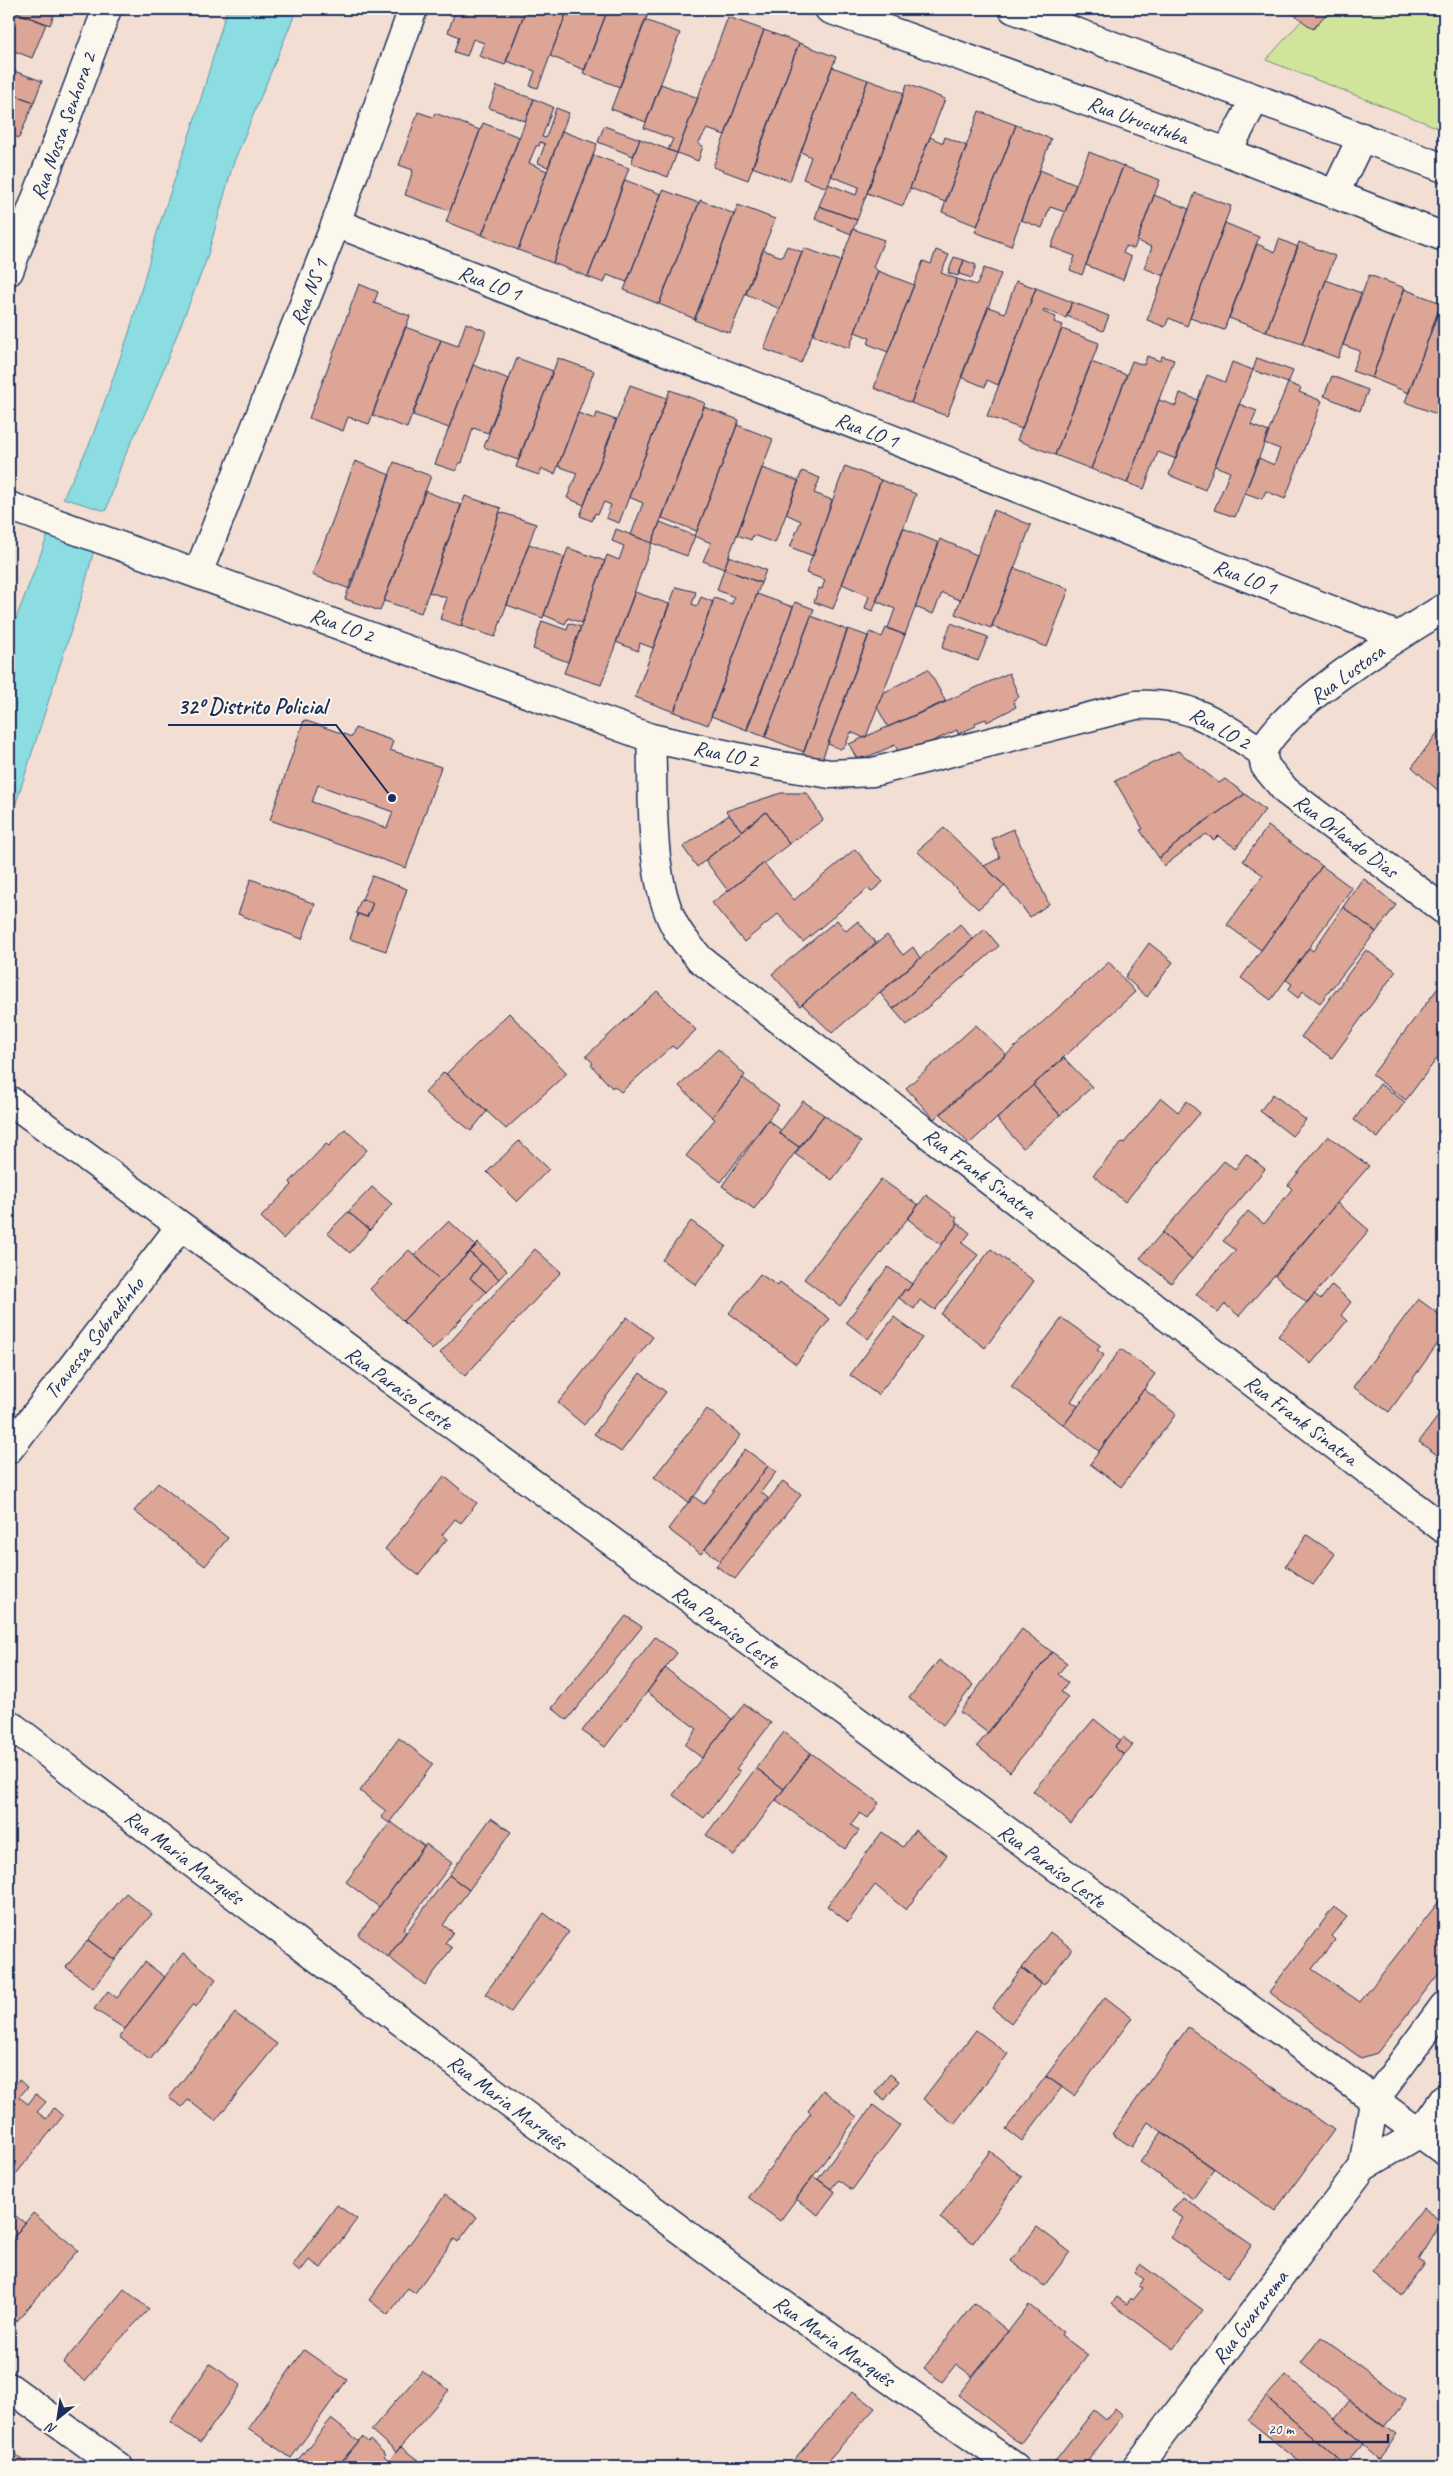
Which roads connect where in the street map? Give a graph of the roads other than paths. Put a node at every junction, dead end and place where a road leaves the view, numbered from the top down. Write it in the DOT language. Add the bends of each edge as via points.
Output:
graph roads {
  1 [pos="107,9"];
  2 [pos="413,9"];
  3 [pos="829,9"];
  4 [pos="1012,9"];
  5 [pos="1255,99"];
  6 [pos="1362,137"];
  7 [pos="1227,152"];
  8 [pos="1444,168"];
  9 [pos="1335,193"];
  10 [pos="336,223"];
  11 [pos="1444,238"];
  12 [pos="9,271"];
  13 [pos="9,506"];
  14 [pos="198,573"];
  15 [pos="1444,608"];
  16 [pos="1398,636"];
  17 [pos="651,738"];
  18 [pos="1262,752"];
  19 [pos="1444,910"];
  20 [pos="9,1100"];
  21 [pos="180,1227"];
  22 [pos="9,1449"];
  23 [pos="1444,1529"];
  24 [pos="9,1724"];
  25 [pos="1444,2006"];
  26 [pos="1444,2098"];
  27 [pos="1374,2101"];
  28 [pos="1420,2134"];
  29 [pos="1444,2151"];
  30 [pos="1362,2167"];
  31 [pos="9,2387"];
  32 [pos="119,2467"];
  33 [pos="1015,2467"];
  34 [pos="1137,2467"];
  1 -- 12 [label="street, Rua Nossa Senhora 2"];
  2 -- 10 [label="street, Rua NS 1"];
  3 -- 7 [label="street, Rua Urucutuba"];
  4 -- 5 [label="street"];
  5 -- 6 [label="street"];
  5 -- 7 [label="street"];
  6 -- 8 [label="street"];
  6 -- 9 [label="street"];
  7 -- 9 [label="street, Rua Urucutuba"];
  9 -- 11 [label="street, Rua Urucutuba"];
  10 -- 14 [label="street, Rua NS 1"];
  10 -- 16 [label="street, Rua LO 1"];
  13 -- 14 [label="street, Rua LO 2"];
  14 -- 17 [label="street, Rua LO 2"];
  15 -- 16 [label="street, Rua Lustosa"];
  16 -- 18 [label="street, Rua Lustosa" via="1328,685 1278,727"];
  17 -- 18 [label="street, Rua LO 2" via="830,774 873,772 1136,705 1161,704 1186,708 1208,718"];
  17 -- 23 [label="street, Rua Frank Sinatra" via="656,856 663,893 675,926 700,959"];
  18 -- 19 [label="street, Rua Orlando Dias" via="1264,766 1286,791"];
  20 -- 21 [label="street, Rua Paraíso Leste"];
  21 -- 22 [label="street, Travessa Sobradinho"];
  21 -- 27 [label="street, Rua Paraíso Leste"];
  24 -- 33 [label="street, Rua Maria Marquês" via="537,2125 744,2277"];
  25 -- 27 [label="street, Rua Guararema"];
  26 -- 28 [label="street, Rua Guararema"];
  27 -- 28 [label="street, Rua Paraíso Leste"];
  27 -- 30 [label="street, Rua Guararema"];
  28 -- 29 [label="street, Rua Paraíso Leste"];
  28 -- 30 [label="street, Rua Guararema"];
  30 -- 34 [label="street, Rua Guararema"];
  31 -- 32 [label="street"];
}
